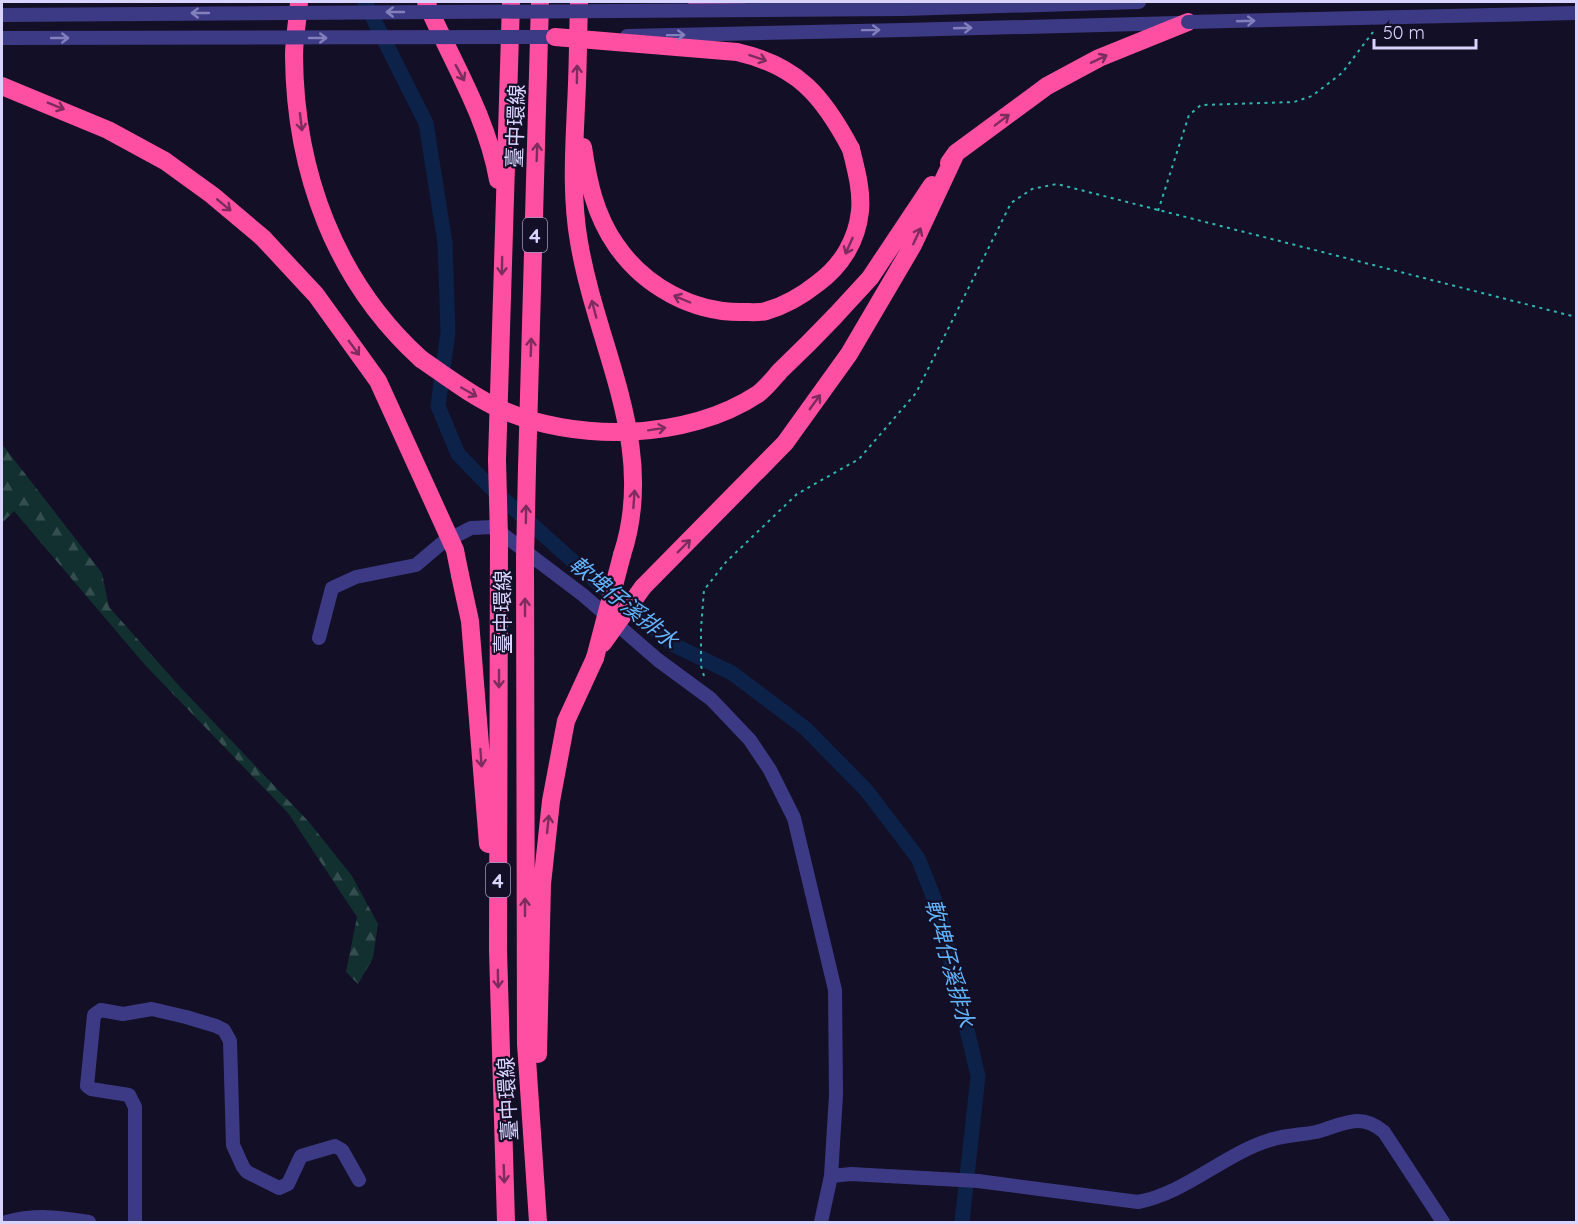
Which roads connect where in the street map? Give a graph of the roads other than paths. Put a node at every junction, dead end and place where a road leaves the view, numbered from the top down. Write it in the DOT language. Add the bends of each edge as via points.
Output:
graph roads {
  1 [pos="299,2"];
  2 [pos="426,2"];
  3 [pos="511,2"];
  4 [pos="540,2"];
  5 [pos="579,2"];
  6 [pos="737,2"];
  7 [pos="1139,2"];
  8 [pos="655,11"];
  9 [pos="1576,13"];
  10 [pos="2,15"];
  11 [pos="1188,22"];
  12 [pos="2,38"];
  13 [pos="555,38"];
  14 [pos="2,86"];
  15 [pos="576,105"];
  16 [pos="956,153"];
  17 [pos="503,208"];
  18 [pos="319,638"];
  19 [pos="595,657"];
  20 [pos="498,950"];
  21 [pos="533,1155"];
  22 [pos="831,1176"];
  23 [pos="359,1180"];
  24 [pos="6,1222"];
  25 [pos="89,1222"];
  26 [pos="135,1222"];
  27 [pos="506,1222"];
  28 [pos="538,1222"];
  29 [pos="821,1222"];
  30 [pos="1443,1222"];
  1 -- 16 [label="highway, one-way, bridge" via="294,56 310,174 326,227 369,305 421,359 461,387 498,408 535,420 580,430 654,430 704,420 758,394 870,278"];
  2 -- 17 [label="highway, one-way" via="487,137"];
  3 -- 17 [label="highway, 臺中環線 / 4"];
  21 -- 4 [label="highway, 臺中環線 / 4, one-way, bridge" via="526,1044 525,560"];
  15 -- 5 [label="highway, one-way"];
  6 -- 8 [label="highway, bridge"];
  7 -- 8 [label="street, bridge"];
  8 -- 10 [label="street, one-way, bridge"];
  11 -- 9 [label="street, one-way, bridge"];
  13 -- 11 [label="street, one-way, bridge"];
  16 -- 11 [label="highway, one-way" via="1047,86 1099,58"];
  12 -- 13 [label="street, one-way, bridge"];
  13 -- 15 [label="highway, one-way, bridge" via="737,52 760,57 790,73 816,93 851,149 860,183 860,212 850,250 803,295 765,311 719,312 678,299 642,274 616,245 596,208"];
  14 -- 20 [label="highway, one-way, bridge" via="89,121 165,161 212,195 262,238 308,286 378,381 455,550 470,621"];
  19 -- 15 [label="highway, one-way, bridge" via="632,526 635,491 633,456 622,402 579,242 573,197"];
  19 -- 16 [label="highway, one-way, bridge" via="643,587 785,443 843,363 914,245"];
  17 -- 20 [label="highway, 臺中環線 / 4, one-way, bridge" via="497,460"];
  18 -- 22 [label="street" via="332,588 356,577 416,565 442,543 471,528 494,527 711,699 750,740 794,818 835,990 836,1095"];
  21 -- 19 [label="highway, one-way" via="542,884 550,801 566,721"];
  20 -- 27 [label="highway, 臺中環線 / 4, one-way"];
  21 -- 28 [label="highway, 臺中環線 / 4"];
  22 -- 29 [label="street"];
  22 -- 30 [label="street" via="978,1181 1138,1202 1162,1196 1270,1140 1359,1119 1384,1132"];
  23 -- 26 [label="street" via="342,1150 335,1146 301,1156 283,1187 273,1187 247,1172 233,1145 230,1041 224,1030 152,1009 123,1014 101,1010 94,1015 87,1086 133,1098"];
  24 -- 25 [label="street" via="40,1217"];
}
